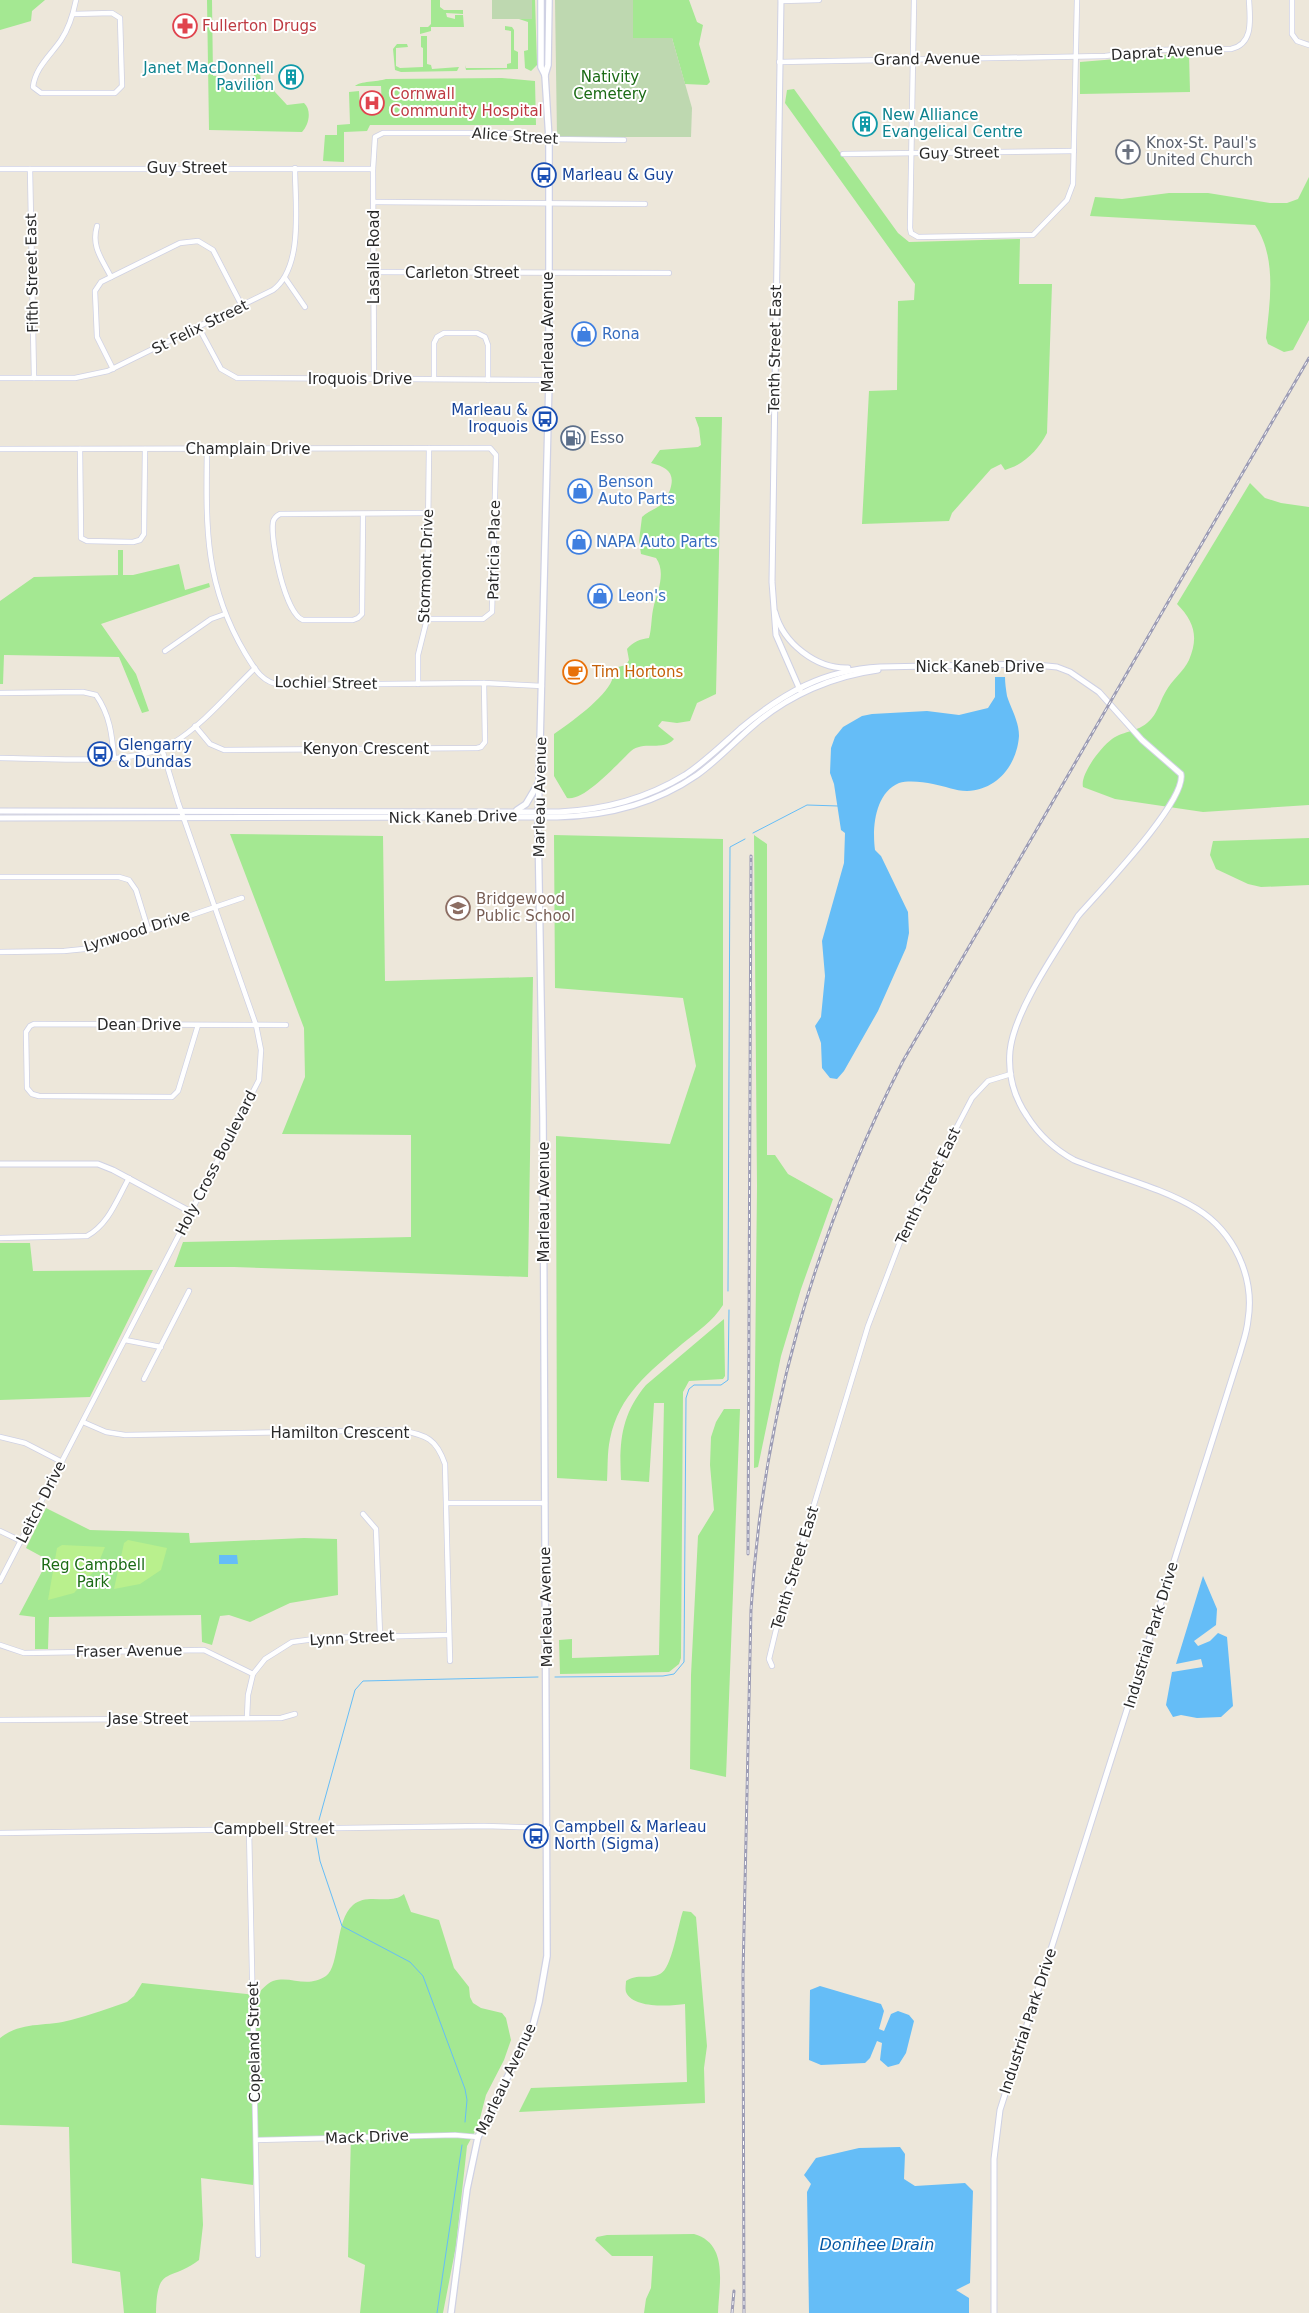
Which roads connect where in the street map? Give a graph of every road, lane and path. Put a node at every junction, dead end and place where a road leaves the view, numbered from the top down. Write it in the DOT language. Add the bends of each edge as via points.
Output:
graph roads {
  1 [pos="76,0"];
  2 [pos="541,0"];
  3 [pos="549,0"];
  4 [pos="781,0"];
  5 [pos="819,0"];
  6 [pos="914,0"];
  7 [pos="1077,0"];
  8 [pos="1249,0"];
  9 [pos="1292,0"];
  10 [pos="74,14"];
  11 [pos="1309,45"];
  12 [pos="1075,56"];
  13 [pos="913,59"];
  14 [pos="779,62"];
  15 [pos="545,75"];
  16 [pos="377,136"];
  17 [pos="549,139"];
  18 [pos="624,140"];
  19 [pos="910,153"];
  20 [pos="1074,153"];
  21 [pos="844,154"];
  22 [pos="295,168"];
  23 [pos="0,169"];
  24 [pos="30,169"];
  25 [pos="373,169"];
  26 [pos="374,202"];
  27 [pos="548,203"];
  28 [pos="646,204"];
  29 [pos="97,226"];
  30 [pos="374,272"];
  31 [pos="548,273"];
  32 [pos="669,273"];
  33 [pos="111,277"];
  34 [pos="285,278"];
  35 [pos="242,306"];
  36 [pos="305,307"];
  37 [pos="199,328"];
  38 [pos="113,369"];
  39 [pos="0,378"];
  40 [pos="34,378"];
  41 [pos="434,379"];
  42 [pos="374,380"];
  43 [pos="488,380"];
  44 [pos="549,380"];
  45 [pos="428,448"];
  46 [pos="0,449"];
  47 [pos="80,449"];
  48 [pos="145,449"];
  49 [pos="207,449"];
  50 [pos="494,451"];
  51 [pos="428,513"];
  52 [pos="362,514"];
  53 [pos="773,599"];
  54 [pos="225,614"];
  55 [pos="427,619"];
  56 [pos="165,651"];
  57 [pos="254,668"];
  58 [pos="861,668"];
  59 [pos="895,668"];
  60 [pos="484,683"];
  61 [pos="418,684"];
  62 [pos="542,686"];
  63 [pos="800,690"];
  64 [pos="0,693"];
  65 [pos="195,726"];
  66 [pos="162,749"];
  67 [pos="0,758"];
  68 [pos="114,758"];
  69 [pos="540,780"];
  70 [pos="181,810"];
  71 [pos="517,810"];
  72 [pos="0,811"];
  73 [pos="539,814"];
  74 [pos="184,817"];
  75 [pos="0,818"];
  76 [pos="0,877"];
  77 [pos="242,898"];
  78 [pos="214,907"];
  79 [pos="148,929"];
  80 [pos="0,952"];
  81 [pos="198,1025"];
  82 [pos="256,1025"];
  83 [pos="286,1025"];
  84 [pos="1011,1074"];
  85 [pos="0,1164"];
  86 [pos="129,1178"];
  87 [pos="191,1212"];
  88 [pos="0,1238"];
  89 [pos="189,1291"];
  90 [pos="125,1340"];
  91 [pos="161,1347"];
  92 [pos="144,1378"];
  93 [pos="83,1422"];
  94 [pos="0,1437"];
  95 [pos="62,1462"];
  96 [pos="447,1503"];
  97 [pos="545,1503"];
  98 [pos="363,1514"];
  99 [pos="0,1530"];
  100 [pos="21,1541"];
  101 [pos="0,1581"];
  102 [pos="380,1635"];
  103 [pos="448,1635"];
  104 [pos="0,1645"];
  105 [pos="450,1661"];
  106 [pos="772,1666"];
  107 [pos="253,1674"];
  108 [pos="295,1714"];
  109 [pos="247,1718"];
  110 [pos="0,1720"];
  111 [pos="548,1828"];
  112 [pos="249,1829"];
  113 [pos="0,1833"];
  114 [pos="478,2137"];
  115 [pos="256,2140"];
  116 [pos="258,2255"];
  117 [pos="451,2313"];
  118 [pos="994,2313"];
  1 -- 10 [label="street"];
  2 -- 15 [label="main road, Marleau Avenue" via="541,67"];
  3 -- 15 [label="main road, Marleau Avenue"];
  4 -- 5 [label="street"];
  4 -- 14 [label="street, Tenth Street East"];
  6 -- 13 [label="street"];
  7 -- 12 [label="street"];
  8 -- 12 [label="street, Daprat Avenue" via="1249,33 1244,42 1234,48"];
  9 -- 11 [label="street" via="1292,34 1297,41"];
  10 -- 10 [label="street" via="62,40 39,69 33,88 40,93 119,91 122,86 120,18 112,13"];
  12 -- 13 [label="street, Grand Avenue"];
  12 -- 20 [label="street"];
  13 -- 14 [label="street, Grand Avenue"];
  13 -- 19 [label="street"];
  14 -- 53 [label="street, Tenth Street East"];
  15 -- 17 [label="main road, Marleau Avenue"];
  16 -- 17 [label="street, Alice Street" via="383,132 507,133"];
  16 -- 25 [label="street, Lasalle Road"];
  17 -- 18 [label="street, Alice Street"];
  17 -- 27 [label="main road, Marleau Avenue"];
  19 -- 20 [label="street, Guy Street"];
  19 -- 20 [label="street" via="911,233 918,237 1033,235 1072,192"];
  19 -- 21 [label="street, Guy Street"];
  22 -- 24 [label="street, Guy Street"];
  22 -- 25 [label="street, Guy Street"];
  22 -- 34 [label="street" via="294,252"];
  23 -- 24 [label="street, Guy Street"];
  24 -- 40 [label="street, Fifth Street East"];
  25 -- 26 [label="street, Lasalle Road"];
  26 -- 27 [label="street"];
  26 -- 30 [label="street, Lasalle Road"];
  27 -- 28 [label="street"];
  27 -- 31 [label="main road, Marleau Avenue"];
  29 -- 33 [label="street" via="95,244"];
  30 -- 31 [label="street, Carleton Street"];
  30 -- 42 [label="street, Lasalle Road"];
  31 -- 32 [label="street, Carleton Street"];
  31 -- 44 [label="main road, Marleau Avenue"];
  33 -- 35 [label="street" via="180,243 198,241 213,250"];
  33 -- 38 [label="street" via="96,289 96,337"];
  34 -- 35 [label="street, St Felix Street" via="273,290"];
  34 -- 36 [label="street"];
  35 -- 37 [label="street, St Felix Street"];
  37 -- 38 [label="street, St Felix Street"];
  37 -- 42 [label="street, Iroquois Drive" via="220,369 237,378"];
  38 -- 40 [label="street, St Felix Street" via="82,377"];
  39 -- 40 [label="street, St Felix Street"];
  41 -- 42 [label="street, Iroquois Drive"];
  41 -- 43 [label="street, Iroquois Drive"];
  41 -- 43 [label="street" via="437,337 444,333 468,333 482,335 486,340"];
  43 -- 44 [label="street, Iroquois Drive"];
  44 -- 62 [label="main road, Marleau Avenue"];
  45 -- 49 [label="street, Champlain Drive"];
  45 -- 50 [label="street, Champlain Drive" via="487,447"];
  45 -- 51 [label="street, Stormont Drive"];
  46 -- 47 [label="street, Champlain Drive"];
  47 -- 48 [label="street, Champlain Drive"];
  47 -- 48 [label="street" via="81,538 87,541 133,542 144,534"];
  48 -- 49 [label="street, Champlain Drive"];
  49 -- 54 [label="street, Lochiel Street" via="208,552"];
  50 -- 55 [label="street, Patricia Place" via="492,612 483,619"];
  51 -- 52 [label="street"];
  51 -- 55 [label="street, Stormont Drive"];
  52 -- 52 [label="street" via="275,516 274,537 279,571 298,618 353,620 362,614"];
  53 -- 58 [label="street" via="783,629 802,652 823,664"];
  53 -- 63 [label="street, Tenth Street East" via="776,636"];
  54 -- 56 [label="street" via="211,619"];
  54 -- 57 [label="street, Lochiel Street"];
  55 -- 61 [label="street, Stormont Drive" via="418,656"];
  57 -- 61 [label="street, Lochiel Street" via="274,684"];
  57 -- 65 [label="street"];
  58 -- 59 [label="street, Nick Kaneb Drive"];
  58 -- 63 [label="street, Nick Kaneb Drive" via="830,675"];
  59 -- 63 [label="street, Nick Kaneb Drive" via="845,677"];
  59 -- 84 [label="street, Nick Kaneb Drive" via="1026,664 1057,667 1099,692 1142,740 1181,774 1182,781 1156,826 1078,916 1033,992 1017,1025 1010,1050"];
  60 -- 61 [label="street, Lochiel Street"];
  60 -- 62 [label="street, Lochiel Street"];
  60 -- 65 [label="street, Kenyon Crescent" via="485,742 477,748 224,750 210,744"];
  62 -- 69 [label="main road, Marleau Avenue"];
  63 -- 73 [label="street, Nick Kaneb Drive" via="768,706 708,758 663,787 615,805"];
  64 -- 68 [label="street" via="83,692 96,695 112,729"];
  65 -- 66 [label="street"];
  66 -- 68 [label="street"];
  66 -- 70 [label="street, Holy Cross Boulevard"];
  67 -- 68 [label="street"];
  69 -- 71 [label="main road" via="526,804"];
  69 -- 73 [label="main road, Marleau Avenue"];
  70 -- 71 [label="street, Nick Kaneb Drive"];
  70 -- 72 [label="street, Nick Kaneb Drive"];
  70 -- 74 [label="street, Holy Cross Boulevard"];
  71 -- 73 [label="street, Nick Kaneb Drive"];
  73 -- 74 [label="street, Nick Kaneb Drive"];
  73 -- 97 [label="main road, Marleau Avenue"];
  74 -- 75 [label="street, Nick Kaneb Drive"];
  74 -- 78 [label="street, Holy Cross Boulevard"];
  76 -- 79 [label="street" via="119,877 129,880 136,890"];
  77 -- 78 [label="street, Lynwood Drive"];
  78 -- 79 [label="street, Lynwood Drive"];
  78 -- 82 [label="street, Holy Cross Boulevard"];
  79 -- 80 [label="street, Lynwood Drive" via="94,948"];
  81 -- 81 [label="street, Dean Drive" via="178,1091 170,1097 34,1095 27,1086 26,1032 35,1024"];
  81 -- 82 [label="street, Dean Drive"];
  82 -- 83 [label="street, Dean Drive"];
  82 -- 87 [label="street, Holy Cross Boulevard" via="261,1050 259,1080"];
  84 -- 106 [label="street, Tenth Street East" via="988,1081 972,1098 900,1242 868,1326 776,1630 769,1659"];
  84 -- 118 [label="street, Industrial Park Drive" via="1016,1095 1032,1124 1062,1154 1184,1202 1218,1226 1242,1265 1250,1300 1249,1319 1240,1353 1002,2102 994,2159"];
  85 -- 86 [label="street" via="98,1164"];
  86 -- 87 [label="street"];
  86 -- 88 [label="street" via="105,1222 87,1236"];
  87 -- 90 [label="street, Holy Cross Boulevard"];
  89 -- 91 [label="street"];
  90 -- 91 [label="street"];
  90 -- 93 [label="street, Holy Cross Boulevard"];
  91 -- 92 [label="street"];
  93 -- 95 [label="street, Leitch Drive"];
  93 -- 96 [label="street, Hamilton Crescent" via="106,1432 125,1435 401,1430 419,1434 439,1448 445,1464"];
  94 -- 95 [label="street" via="25,1443"];
  95 -- 100 [label="street, Leitch Drive"];
  96 -- 97 [label="street"];
  96 -- 103 [label="street, Hamilton Crescent"];
  97 -- 111 [label="main road, Marleau Avenue"];
  98 -- 102 [label="street" via="376,1529"];
  99 -- 100 [label="street"];
  100 -- 101 [label="street, Leitch Drive"];
  102 -- 103 [label="street, Lynn Street"];
  102 -- 107 [label="street, Lynn Street" via="292,1642 265,1659"];
  103 -- 105 [label="street, Hamilton Crescent"];
  104 -- 107 [label="street, Fraser Avenue" via="24,1653 204,1650"];
  107 -- 109 [label="street"];
  108 -- 109 [label="street, Jase Street" via="281,1718"];
  109 -- 110 [label="street, Jase Street"];
  111 -- 112 [label="street, Campbell Street"];
  111 -- 114 [label="main road, Marleau Avenue" via="547,1956 539,2002 524,2046"];
  112 -- 113 [label="street, Campbell Street"];
  112 -- 115 [label="street, Copeland Street"];
  114 -- 115 [label="street, Mack Drive"];
  114 -- 117 [label="main road, Marleau Avenue" via="467,2189"];
  115 -- 116 [label="street, Copeland Street"];
}
